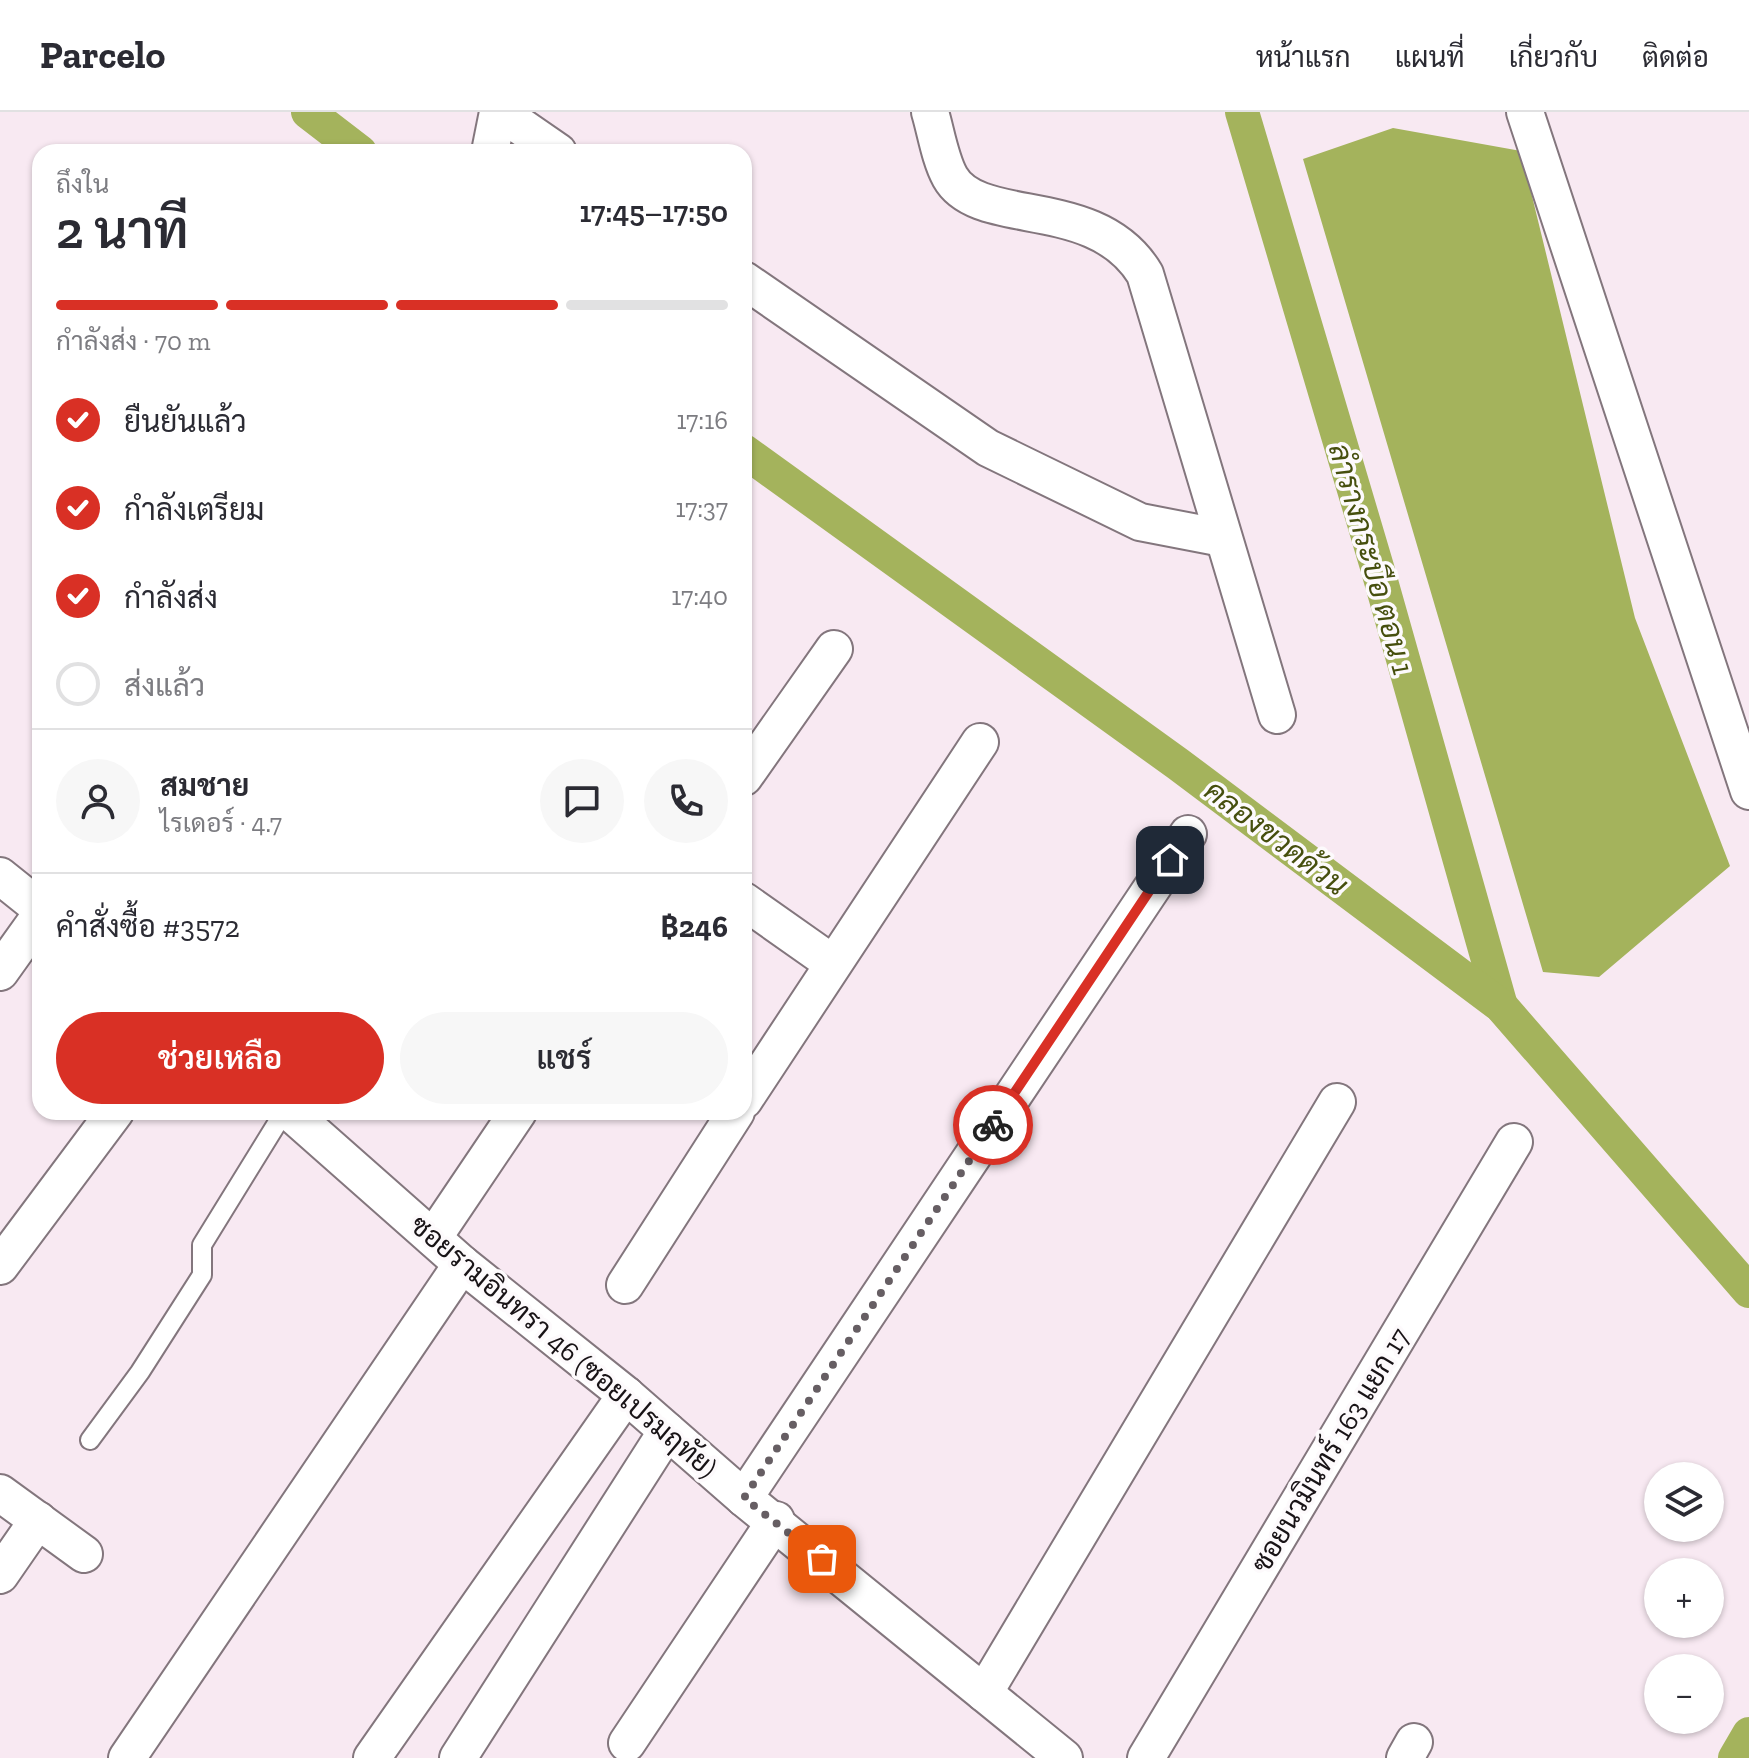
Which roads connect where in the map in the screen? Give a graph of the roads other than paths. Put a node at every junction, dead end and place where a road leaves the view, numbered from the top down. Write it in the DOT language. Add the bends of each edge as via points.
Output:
graph roads {
  1 [pos="499,112"];
  2 [pos="930,112"];
  3 [pos="1525,112"];
  4 [pos="492,144"];
  5 [pos="546,144"];
  6 [pos="752,286"];
  7 [pos="1223,538"];
  8 [pos="834,649"];
  9 [pos="1277,715"];
  10 [pos="980,742"];
  11 [pos="752,766"];
  12 [pos="1749,791"];
  13 [pos="1188,834"];
  14 [pos="0,876"];
  15 [pos="32,902"];
  16 [pos="752,907"];
  17 [pos="32,927"];
  18 [pos="832,963"];
  19 [pos="0,972"];
  20 [pos="752,1088"];
  21 [pos="1337,1102"];
  22 [pos="109,1120"];
  23 [pos="282,1120"];
  24 [pos="296,1120"];
  25 [pos="513,1120"];
  26 [pos="731,1120"];
  27 [pos="1514,1142"];
  28 [pos="433,1238"];
  29 [pos="462,1264"];
  30 [pos="0,1266"];
  31 [pos="625,1285"];
  32 [pos="626,1395"];
  33 [pos="667,1431"];
  34 [pos="90,1440"];
  35 [pos="0,1493"];
  36 [pos="744,1498"];
  37 [pos="38,1520"];
  38 [pos="776,1520"];
  39 [pos="84,1554"];
  40 [pos="0,1575"];
  41 [pos="984,1693"];
  42 [pos="627,1743"];
  43 [pos="127,1758"];
  44 [pos="372,1758"];
  45 [pos="458,1758"];
  46 [pos="1064,1758"];
  47 [pos="1146,1758"];
  1 -- 4 [label="street"];
  1 -- 5 [label="street"];
  2 -- 7 [label="street" via="950,177 968,196 1100,230 1133,254 1145,274"];
  3 -- 12 [label="street"];
  6 -- 7 [label="street" via="988,448 1140,522"];
  7 -- 9 [label="street"];
  8 -- 11 [label="street"];
  10 -- 18 [label="street"];
  13 -- 36 [label="street"];
  14 -- 15 [label="street"];
  16 -- 18 [label="street"];
  17 -- 19 [label="street"];
  18 -- 20 [label="street"];
  21 -- 41 [label="street"];
  22 -- 30 [label="street"];
  23 -- 34 [label="lane" via="202,1245 202,1275"];
  24 -- 28 [label="street, ซอยรามอินทรา 46 (ซอยเปรมฤทัย)"];
  25 -- 28 [label="street"];
  26 -- 31 [label="street"];
  27 -- 47 [label="street, ซอยนวมินทร์ 163 แยก 17"];
  28 -- 29 [label="street, ซอยรามอินทรา 46 (ซอยเปรมฤทัย)"];
  29 -- 32 [label="street, ซอยรามอินทรา 46 (ซอยเปรมฤทัย)"];
  29 -- 43 [label="street"];
  32 -- 33 [label="street, ซอยรามอินทรา 46 (ซอยเปรมฤทัย)"];
  32 -- 44 [label="street"];
  33 -- 36 [label="street, ซอยรามอินทรา 46 (ซอยเปรมฤทัย)"];
  33 -- 45 [label="street"];
  35 -- 37 [label="street"];
  36 -- 38 [label="street, ซอยรามอินทรา 46 (ซอยเปรมฤทัย)"];
  37 -- 39 [label="street"];
  37 -- 40 [label="street"];
  38 -- 41 [label="street, ซอยรามอินทรา 46 (ซอยเปรมฤทัย)"];
  38 -- 42 [label="street"];
  41 -- 46 [label="street, ซอยรามอินทรา 46 (ซอยเปรมฤทัย)"];
}
